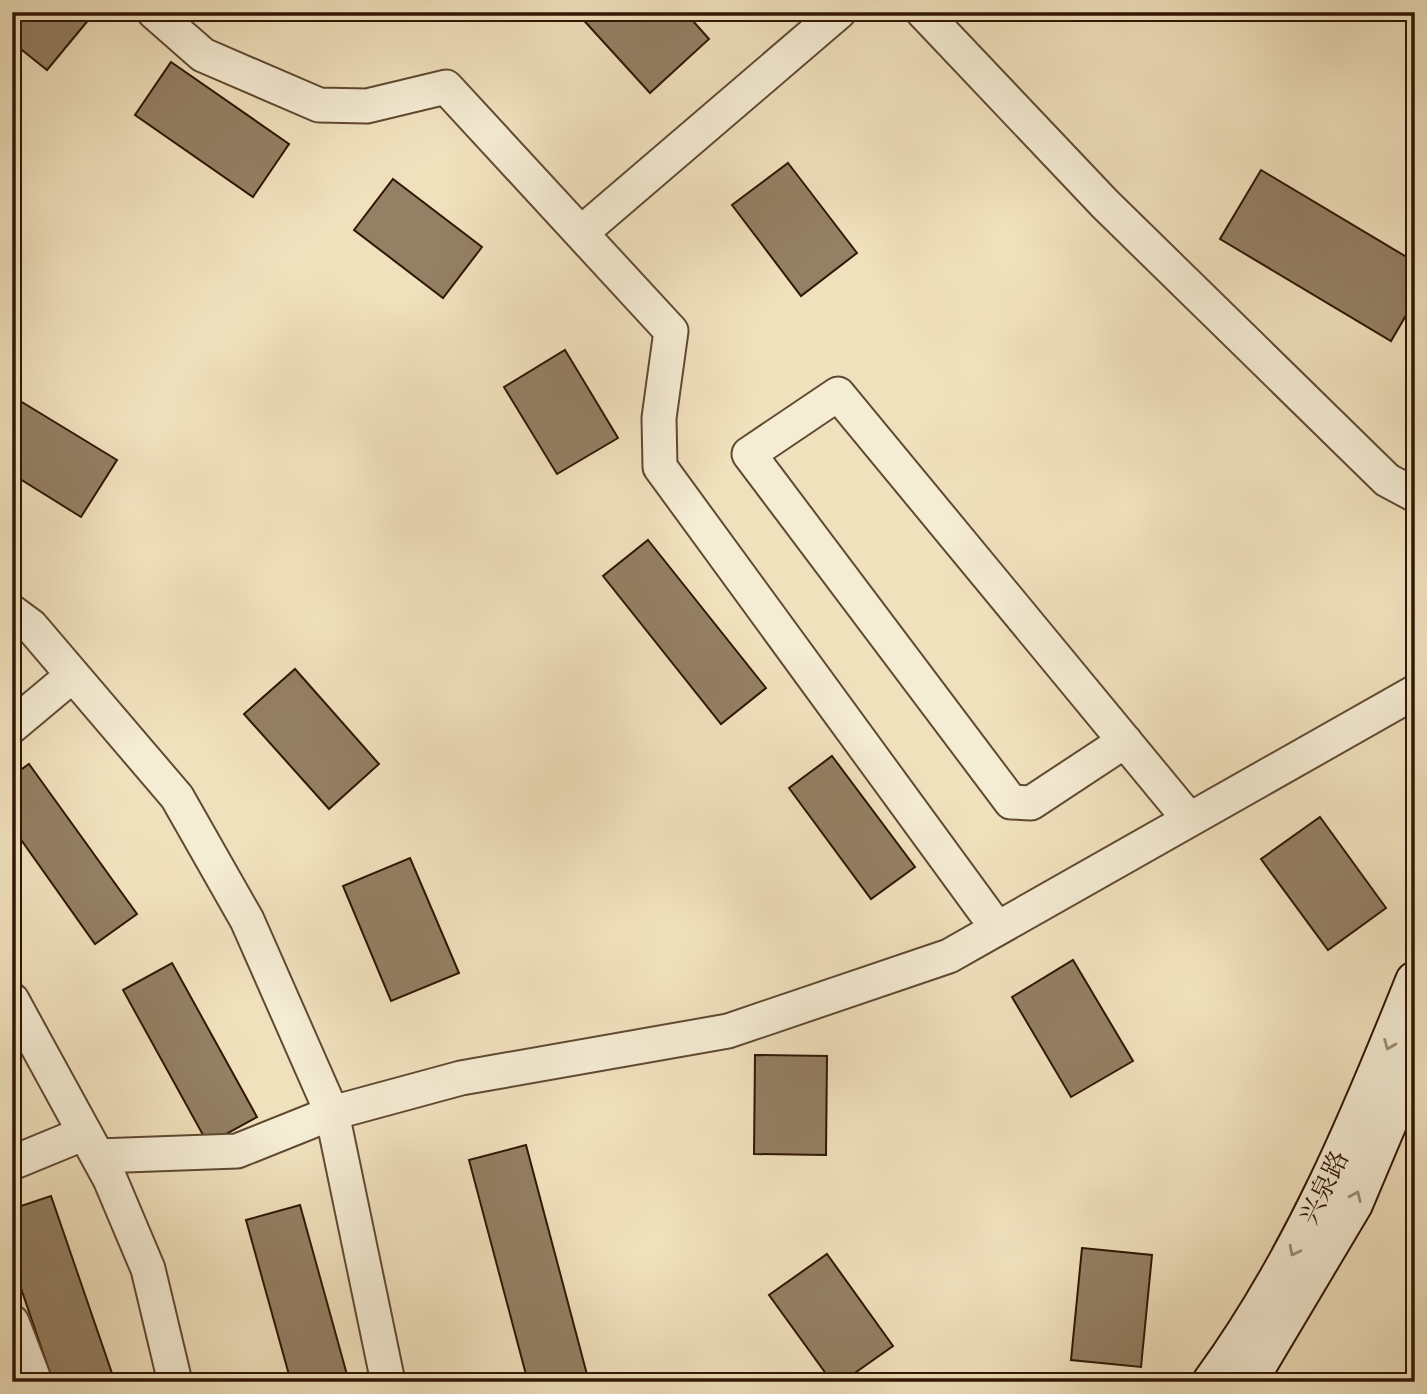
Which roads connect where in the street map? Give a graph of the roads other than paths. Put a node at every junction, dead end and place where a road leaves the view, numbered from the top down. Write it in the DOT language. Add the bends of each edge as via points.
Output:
graph roads {
  1 [pos="154,12"];
  2 [pos="839,12"];
  3 [pos="923,12"];
  4 [pos="581,233"];
  5 [pos="1415,495"];
  6 [pos="12,612"];
  7 [pos="73,675"];
  8 [pos="1415,692"];
  9 [pos="12,726"];
  10 [pos="1125,741"];
  11 [pos="1189,819"];
  12 [pos="997,928"];
  13 [pos="1415,981"];
  14 [pos="12,1000"];
  15 [pos="1415,1057"];
  16 [pos="332,1113"];
  17 [pos="92,1144"];
  18 [pos="12,1163"];
  19 [pos="12,1322"];
  20 [pos="35,1382"];
  21 [pos="175,1382"];
  22 [pos="388,1382"];
  23 [pos="1212,1382"];
  24 [pos="1247,1382"];
  1 -- 4 [label="street" via="203,55 319,105 367,106 446,87"];
  2 -- 4 [label="street"];
  3 -- 5 [label="street" via="1105,204 1387,480"];
  4 -- 12 [label="street" via="671,331 659,418 660,467"];
  6 -- 7 [label="street" via="31,626"];
  7 -- 9 [label="street"];
  7 -- 16 [label="street" via="177,797 247,920"];
  8 -- 11 [label="street"];
  10 -- 10 [label="street" via="838,394 749,454 1011,802 1031,803"];
  10 -- 11 [label="street"];
  11 -- 12 [label="street"];
  12 -- 16 [label="street" via="948,956 728,1031 461,1078"];
  13 -- 23 [label="street, 兴泉路, one-way" via="1314,1213 1285,1270"];
  14 -- 17 [label="street"];
  24 -- 15 [label="street, 兴泉路, one-way" via="1353,1204"];
  16 -- 17 [label="street" via="237,1151"];
  16 -- 22 [label="street"];
  17 -- 18 [label="street"];
  17 -- 21 [label="street" via="148,1269"];
  19 -- 20 [label="street"];
}
